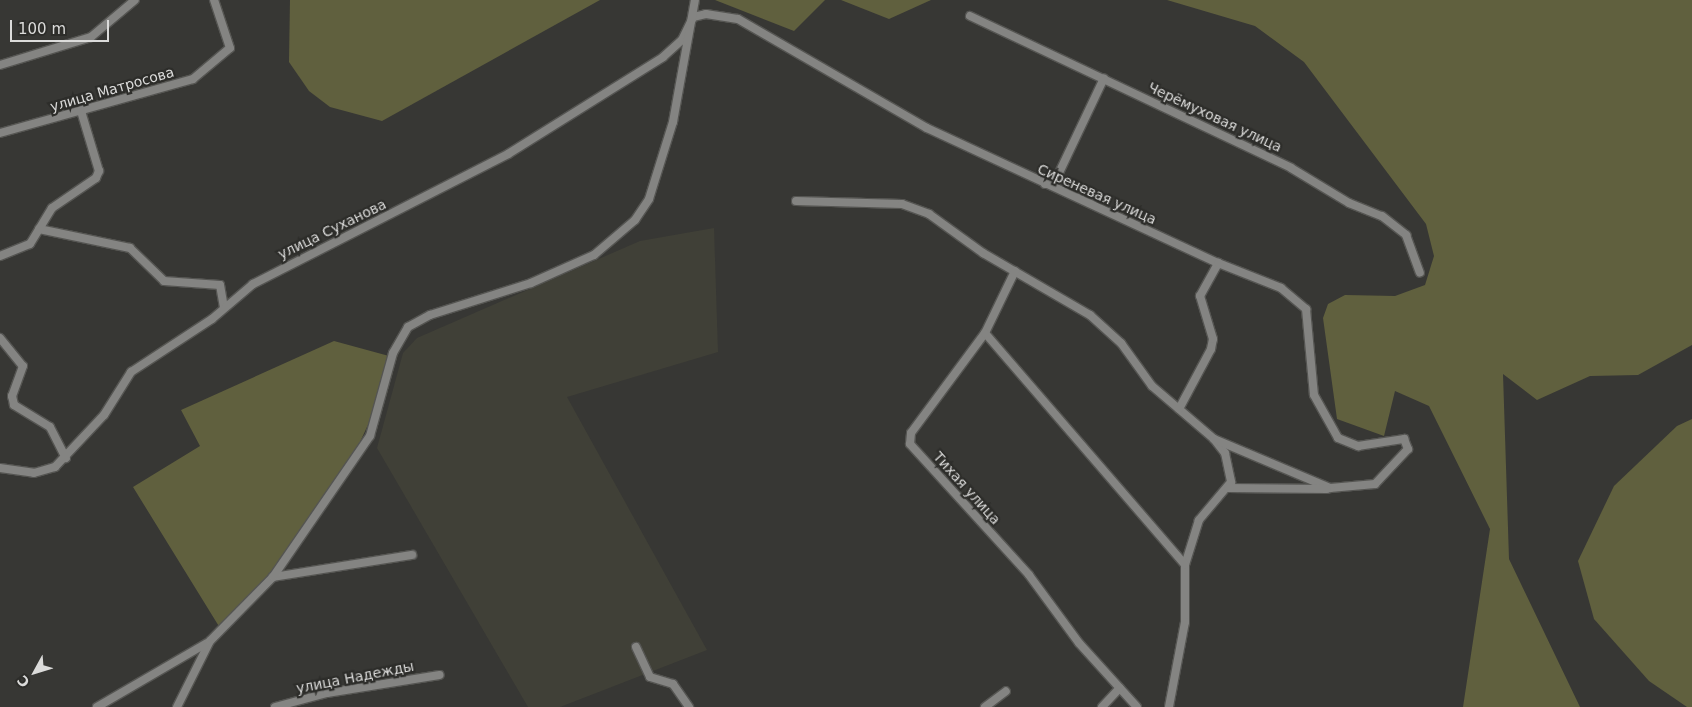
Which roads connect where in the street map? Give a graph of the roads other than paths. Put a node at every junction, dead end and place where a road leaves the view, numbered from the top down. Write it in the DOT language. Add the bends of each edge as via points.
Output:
graph roads {
  1 [pos="134,0"];
  2 [pos="214,0"];
  3 [pos="695,0"];
  4 [pos="970,16"];
  5 [pos="693,17"];
  6 [pos="0,64"];
  7 [pos="1104,78"];
  8 [pos="81,111"];
  9 [pos="0,134"];
  10 [pos="1045,184"];
  11 [pos="796,201"];
  12 [pos="39,229"];
  13 [pos="0,256"];
  14 [pos="1218,263"];
  15 [pos="1015,271"];
  16 [pos="1420,273"];
  17 [pos="224,308"];
  18 [pos="985,333"];
  19 [pos="0,338"];
  20 [pos="1180,409"];
  21 [pos="1214,439"];
  22 [pos="66,458"];
  23 [pos="0,468"];
  24 [pos="1228,488"];
  25 [pos="1330,488"];
  26 [pos="412,555"];
  27 [pos="1185,566"];
  28 [pos="273,576"];
  29 [pos="210,642"];
  30 [pos="636,647"];
  31 [pos="440,675"];
  32 [pos="1120,688"];
  33 [pos="1006,691"];
  34 [pos="97,707"];
  35 [pos="177,707"];
  36 [pos="274,707"];
  37 [pos="689,707"];
  38 [pos="985,707"];
  39 [pos="1102,707"];
  40 [pos="1137,707"];
  41 [pos="1170,707"];
  1 -- 6 [label="street" via="91,37"];
  2 -- 8 [label="street, улица Матросова" via="229,38 230,48 224,55 192,78"];
  3 -- 5 [label="street"];
  4 -- 7 [label="street, Черёмуховая улица"];
  5 -- 10 [label="street, Сиреневая улица" via="706,14 738,19 927,128"];
  5 -- 17 [label="street, улица Суханова" via="673,49 640,72 474,174 274,270"];
  5 -- 28 [label="street" via="673,122 649,199 635,220 594,255 531,283 430,315 408,327 393,353 370,436"];
  7 -- 10 [label="street" via="1058,175 1050,184"];
  7 -- 16 [label="street, Черёмуховая улица" via="1291,168 1349,203 1382,216 1406,235"];
  8 -- 9 [label="street, улица Матросова"];
  8 -- 12 [label="street" via="99,171 96,178 52,208"];
  10 -- 14 [label="street, Сиреневая улица"];
  11 -- 15 [label="street" via="914,206"];
  12 -- 13 [label="street" via="30,244"];
  12 -- 17 [label="street" via="130,248 164,282 220,285"];
  14 -- 20 [label="street" via="1200,296 1213,339 1211,350"];
  14 -- 25 [label="street, Сиреневая улица" via="1281,288 1306,308 1314,395 1338,438 1358,446 1404,439 1406,454 1375,484"];
  15 -- 18 [label="street, Тихая улица"];
  15 -- 20 [label="street" via="1076,306 1112,333 1152,386"];
  17 -- 22 [label="street, улица Суханова" via="131,372 112,405"];
  18 -- 27 [label="street"];
  18 -- 32 [label="street, Тихая улица" via="910,433 910,444 1030,575 1079,643"];
  19 -- 22 [label="street" via="23,366 12,396 14,405 50,427"];
  20 -- 21 [label="street"];
  21 -- 24 [label="street" via="1229,467"];
  21 -- 25 [label="street"];
  22 -- 23 [label="street, улица Суханова" via="40,473"];
  24 -- 25 [label="street"];
  24 -- 27 [label="street" via="1199,520"];
  26 -- 28 [label="street"];
  27 -- 41 [label="street" via="1185,622"];
  28 -- 29 [label="street"];
  29 -- 34 [label="street"];
  29 -- 35 [label="street"];
  30 -- 37 [label="street" via="650,677 673,684"];
  31 -- 36 [label="street, улица Надежды" via="327,693"];
  32 -- 39 [label="street"];
  32 -- 40 [label="street, Тихая улица"];
  33 -- 38 [label="street"];
}
